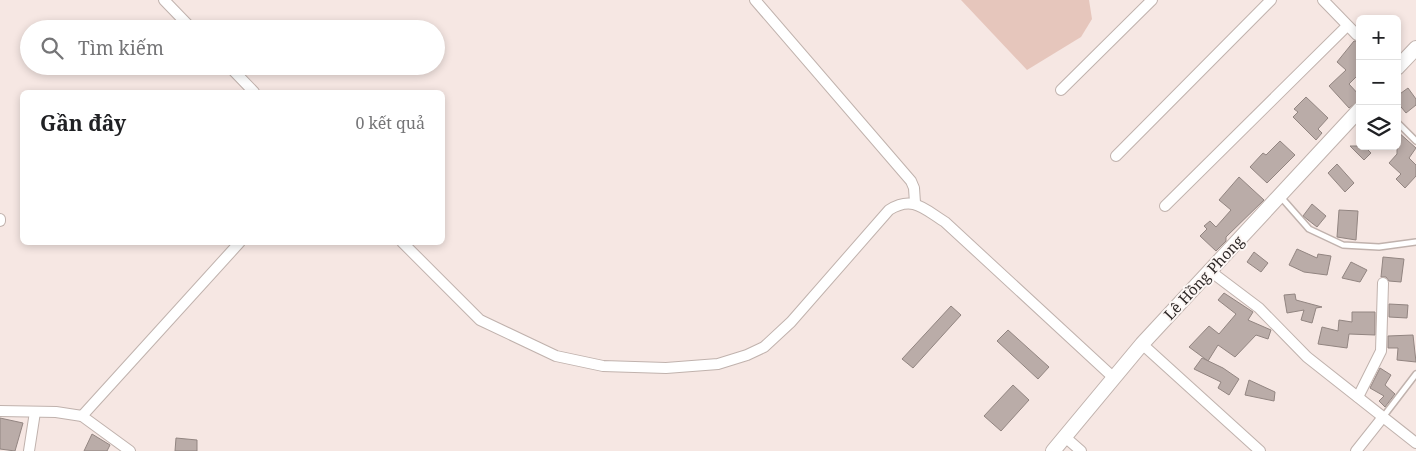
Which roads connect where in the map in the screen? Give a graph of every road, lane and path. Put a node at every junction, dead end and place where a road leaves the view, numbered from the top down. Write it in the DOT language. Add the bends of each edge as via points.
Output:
graph roads {
  1 [pos="164,0"];
  2 [pos="755,0"];
  3 [pos="1152,0"];
  4 [pos="1271,0"];
  5 [pos="1323,0"];
  6 [pos="183,20"];
  7 [pos="1347,26"];
  8 [pos="1356,34"];
  9 [pos="1416,48"];
  10 [pos="1401,64"];
  11 [pos="238,75"];
  12 [pos="252,90"];
  13 [pos="1061,90"];
  14 [pos="1356,113"];
  15 [pos="1401,126"];
  16 [pos="1416,141"];
  17 [pos="1116,156"];
  18 [pos="1280,196"];
  19 [pos="915,203"];
  20 [pos="1165,206"];
  21 [pos="1416,242"];
  22 [pos="237,245"];
  23 [pos="405,245"];
  24 [pos="1210,271"];
  25 [pos="1383,283"];
  26 [pos="1142,344"];
  27 [pos="1416,374"];
  28 [pos="1114,378"];
  29 [pos="1358,397"];
  30 [pos="0,411"];
  31 [pos="36,412"];
  32 [pos="82,416"];
  33 [pos="1383,417"];
  34 [pos="1065,437"];
  35 [pos="1416,443"];
  36 [pos="29,451"];
  37 [pos="130,451"];
  38 [pos="1053,451"];
  39 [pos="1081,451"];
  40 [pos="1260,451"];
  41 [pos="1356,451"];
  1 -- 6 [label="street"];
  2 -- 19 [label="street" via="911,181"];
  3 -- 13 [label="street"];
  4 -- 17 [label="street"];
  5 -- 7 [label="street"];
  7 -- 8 [label="street"];
  7 -- 20 [label="street"];
  9 -- 10 [label="street"];
  11 -- 12 [label="street"];
  14 -- 18 [label="street, Lê Hồng Phong"];
  15 -- 16 [label="lane"];
  18 -- 21 [label="lane" via="1309,229 1343,245 1379,247"];
  18 -- 24 [label="street, Lê Hồng Phong"];
  19 -- 23 [label="street" via="901,202 889,210 791,322 764,347 718,364 666,368 603,366 556,356 480,320"];
  19 -- 28 [label="street" via="945,222"];
  22 -- 32 [label="street"];
  24 -- 26 [label="street, Lê Hồng Phong"];
  24 -- 29 [label="street" via="1259,308 1307,356"];
  25 -- 29 [label="street" via="1381,351"];
  26 -- 28 [label="street, Lê Hồng Phong"];
  26 -- 40 [label="street"];
  27 -- 33 [label="lane"];
  28 -- 34 [label="street, Lê Hồng Phong"];
  29 -- 33 [label="street"];
  30 -- 31 [label="street"];
  31 -- 32 [label="street"];
  31 -- 36 [label="street"];
  32 -- 37 [label="street"];
  33 -- 35 [label="street"];
  33 -- 41 [label="street"];
  34 -- 38 [label="street, Lê Hồng Phong"];
  34 -- 39 [label="street"];
}
